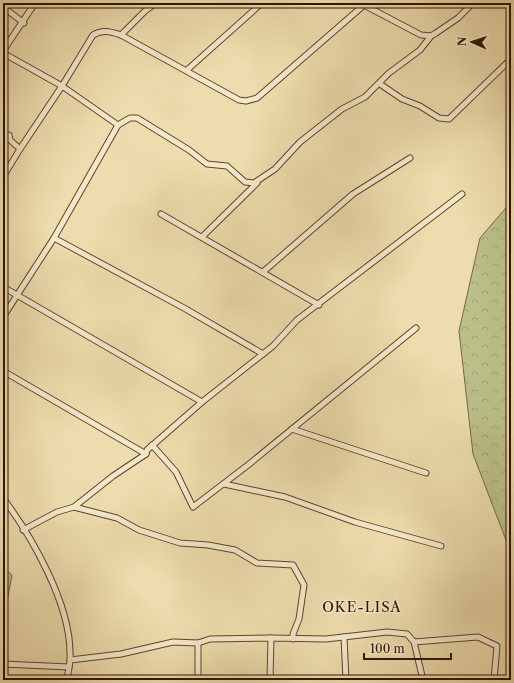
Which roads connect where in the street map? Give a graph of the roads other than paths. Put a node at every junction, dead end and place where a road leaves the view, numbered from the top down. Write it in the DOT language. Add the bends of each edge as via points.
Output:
graph roads {
  1 [pos="36,3"];
  2 [pos="156,3"];
  3 [pos="262,3"];
  4 [pos="473,3"];
  5 [pos="363,4"];
  6 [pos="3,8"];
  7 [pos="24,23"];
  8 [pos="121,35"];
  9 [pos="431,36"];
  10 [pos="3,52"];
  11 [pos="511,59"];
  12 [pos="187,70"];
  13 [pos="380,84"];
  14 [pos="62,86"];
  15 [pos="118,125"];
  16 [pos="10,135"];
  17 [pos="20,149"];
  18 [pos="410,158"];
  19 [pos="3,177"];
  20 [pos="257,182"];
  21 [pos="462,194"];
  22 [pos="161,214"];
  23 [pos="202,237"];
  24 [pos="54,238"];
  25 [pos="263,272"];
  26 [pos="3,287"];
  27 [pos="17,295"];
  28 [pos="319,305"];
  29 [pos="3,316"];
  30 [pos="416,328"];
  31 [pos="262,354"];
  32 [pos="3,371"];
  33 [pos="202,402"];
  34 [pos="292,429"];
  35 [pos="152,445"];
  36 [pos="146,454"];
  37 [pos="426,473"];
  38 [pos="224,484"];
  39 [pos="3,498"];
  40 [pos="74,507"];
  41 [pos="23,530"];
  42 [pos="442,546"];
  43 [pos="344,636"];
  44 [pos="271,638"];
  45 [pos="293,639"];
  46 [pos="414,642"];
  47 [pos="198,643"];
  48 [pos="70,660"];
  49 [pos="3,664"];
  50 [pos="69,667"];
  51 [pos="67,680"];
  52 [pos="198,680"];
  53 [pos="270,680"];
  54 [pos="346,680"];
  55 [pos="423,680"];
  56 [pos="494,680"];
  1 -- 7 [label="street"];
  2 -- 8 [label="street"];
  3 -- 12 [label="street"];
  4 -- 9 [label="street" via="458,18"];
  5 -- 9 [label="street" via="421,35"];
  5 -- 12 [label="street" via="337,30 252,100 239,100"];
  6 -- 7 [label="street"];
  7 -- 10 [label="street"];
  8 -- 12 [label="street"];
  8 -- 14 [label="street" via="104,31 93,34"];
  9 -- 13 [label="street" via="420,50 389,73"];
  10 -- 14 [label="street"];
  11 -- 13 [label="street" via="449,119 439,118 402,99"];
  13 -- 20 [label="street" via="365,97 342,109 300,142 275,169"];
  14 -- 15 [label="street"];
  14 -- 17 [label="street"];
  15 -- 20 [label="street" via="130,118 137,118 207,164 226,166 245,182"];
  15 -- 24 [label="street"];
  16 -- 17 [label="street" via="10,140"];
  17 -- 19 [label="street"];
  18 -- 25 [label="street" via="353,194"];
  20 -- 23 [label="street"];
  21 -- 28 [label="street" via="354,275"];
  22 -- 23 [label="street"];
  23 -- 25 [label="street"];
  24 -- 27 [label="street"];
  24 -- 31 [label="street" via="184,308"];
  25 -- 28 [label="street"];
  26 -- 27 [label="street"];
  27 -- 29 [label="street"];
  27 -- 33 [label="street"];
  28 -- 31 [label="street" via="297,320"];
  30 -- 34 [label="street"];
  31 -- 33 [label="street"];
  32 -- 36 [label="street"];
  33 -- 35 [label="street"];
  34 -- 37 [label="street"];
  34 -- 38 [label="street"];
  35 -- 36 [label="street"];
  35 -- 38 [label="street" via="176,472 193,507"];
  36 -- 40 [label="street"];
  38 -- 42 [label="street" via="285,497 355,522"];
  39 -- 41 [label="street" via="17,516"];
  40 -- 41 [label="street" via="57,512"];
  40 -- 45 [label="street" via="118,518 139,530 180,543 235,550 257,563 293,565 304,585"];
  41 -- 48 [label="street" via="50,577 60,603 67,624"];
  43 -- 45 [label="street"];
  43 -- 46 [label="street" via="388,632 407,634"];
  43 -- 54 [label="street"];
  44 -- 45 [label="street"];
  44 -- 47 [label="street" via="210,639"];
  44 -- 53 [label="street"];
  46 -- 55 [label="street"];
  46 -- 56 [label="street" via="478,637 496,646"];
  47 -- 48 [label="street" via="173,642 121,654"];
  47 -- 52 [label="street"];
  48 -- 50 [label="street"];
  49 -- 50 [label="street"];
  50 -- 51 [label="street"];
}
